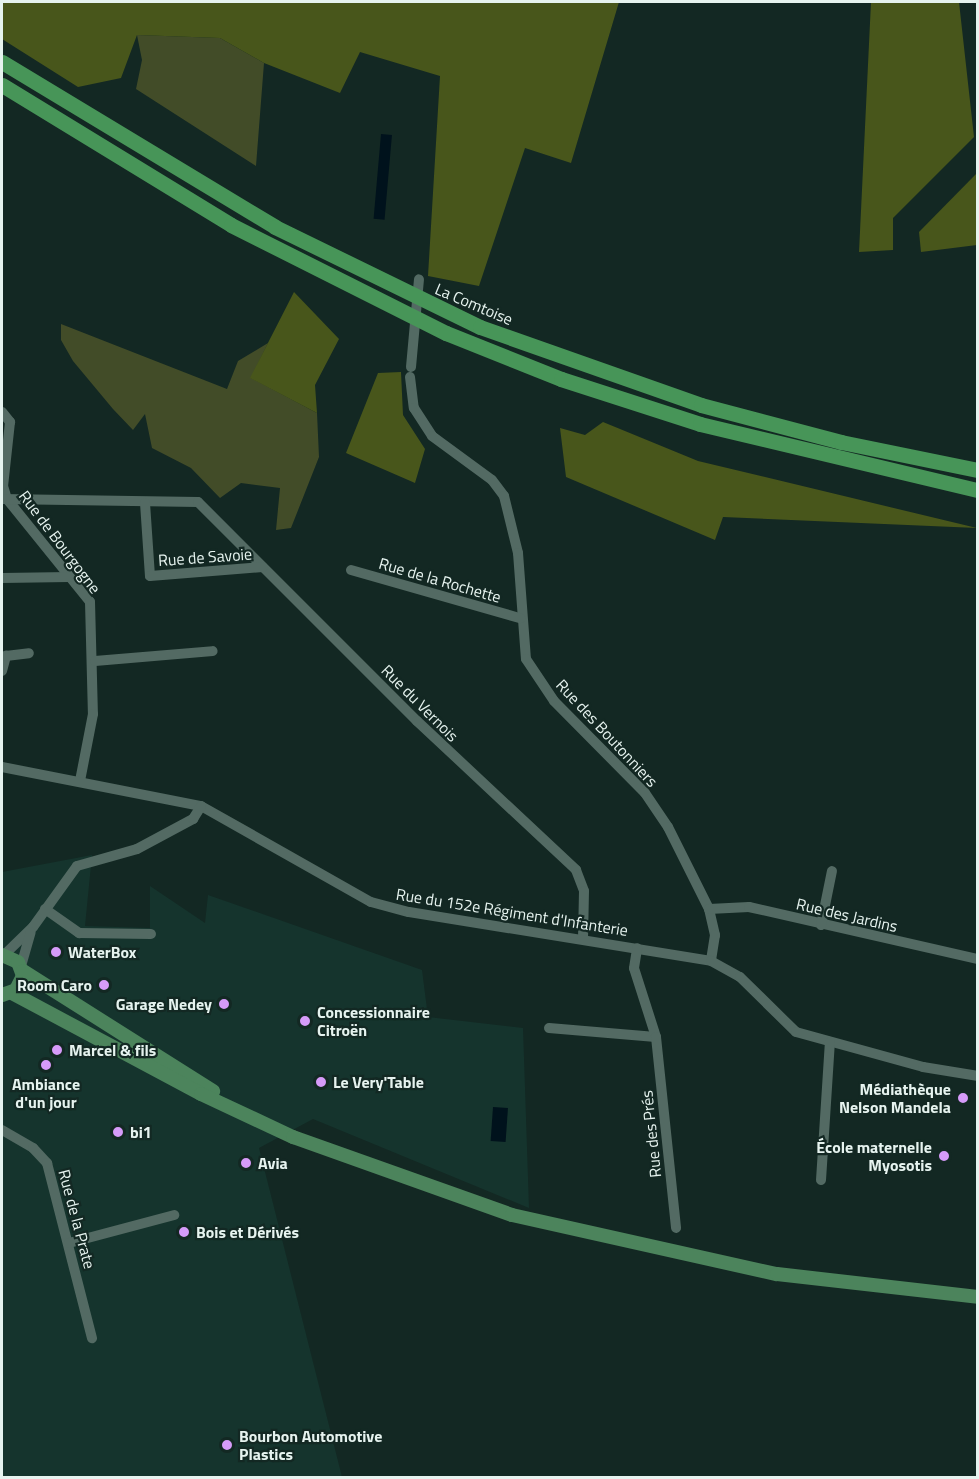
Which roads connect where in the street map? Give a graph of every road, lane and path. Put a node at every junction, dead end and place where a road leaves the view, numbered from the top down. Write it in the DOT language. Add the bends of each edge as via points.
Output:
graph roads {
  1 [pos="2,62"];
  2 [pos="2,85"];
  3 [pos="419,279"];
  4 [pos="2,412"];
  5 [pos="6,428"];
  6 [pos="978,470"];
  7 [pos="978,490"];
  8 [pos="4,499"];
  9 [pos="145,503"];
  10 [pos="263,567"];
  11 [pos="351,570"];
  12 [pos="69,577"];
  13 [pos="2,578"];
  14 [pos="520,618"];
  15 [pos="213,651"];
  16 [pos="29,653"];
  17 [pos="95,661"];
  18 [pos="2,671"];
  19 [pos="2,767"];
  20 [pos="80,781"];
  21 [pos="201,806"];
  22 [pos="832,871"];
  23 [pos="45,909"];
  24 [pos="709,909"];
  25 [pos="821,925"];
  26 [pos="33,927"];
  27 [pos="151,934"];
  28 [pos="583,938"];
  29 [pos="637,948"];
  30 [pos="3,955"];
  31 [pos="978,959"];
  32 [pos="711,961"];
  33 [pos="22,969"];
  34 [pos="4,995"];
  35 [pos="549,1028"];
  36 [pos="656,1037"];
  37 [pos="830,1042"];
  38 [pos="978,1076"];
  39 [pos="2,1130"];
  40 [pos="821,1180"];
  41 [pos="174,1215"];
  42 [pos="561,1226"];
  43 [pos="676,1228"];
  44 [pos="69,1243"];
  45 [pos="978,1296"];
  46 [pos="92,1338"];
  1 -- 6 [label="highway, La Comtoise" via="195,182 442,311 567,361 690,401 842,442"];
  2 -- 7 [label="highway" via="222,220 446,333 571,382 700,424"];
  3 -- 14 [label="street, Rue des Boutonniers" via="410,372 414,408 432,436 492,480 504,496 518,553"];
  4 -- 5 [label="street, Rue de Bourgogne"];
  5 -- 8 [label="street, Rue de Bourgogne"];
  8 -- 9 [label="street"];
  8 -- 12 [label="street, Rue de Bourgogne"];
  9 -- 10 [label="street, Rue du Vernois" via="198,502"];
  9 -- 10 [label="street, Rue de Savoie" via="150,576"];
  10 -- 28 [label="street, Rue du Vernois" via="417,722 576,870 584,891"];
  11 -- 14 [label="street, Rue de la Rochette"];
  12 -- 13 [label="street"];
  12 -- 17 [label="street, Rue de Bourgogne" via="90,602"];
  14 -- 24 [label="street, Rue des Boutonniers" via="526,659 538,681 645,793 668,827"];
  15 -- 17 [label="street"];
  16 -- 18 [label="street" via="6,656"];
  17 -- 20 [label="street, Rue de Bourgogne" via="93,714"];
  19 -- 20 [label="street, Rue du 152e Régiment d'Infanterie"];
  20 -- 21 [label="street, Rue du 152e Régiment d'Infanterie"];
  21 -- 23 [label="street" via="194,819 137,849 77,866"];
  21 -- 28 [label="street, Rue du 152e Régiment d'Infanterie" via="371,902 409,912"];
  22 -- 25 [label="street"];
  23 -- 26 [label="street"];
  23 -- 27 [label="street" via="79,933"];
  24 -- 25 [label="street, Rue des Jardins" via="749,907"];
  24 -- 32 [label="street, Rue des Boutonniers" via="715,934"];
  25 -- 31 [label="street, Rue des Jardins"];
  26 -- 30 [label="street"];
  26 -- 33 [label="street"];
  28 -- 29 [label="street, Rue du 152e Régiment d'Infanterie"];
  29 -- 32 [label="street, Rue du 152e Régiment d'Infanterie"];
  29 -- 36 [label="street, Rue des Prés" via="634,968"];
  30 -- 33 [label="main road"];
  32 -- 37 [label="street, Rue du 152e Régiment d'Infanterie" via="740,977 796,1032"];
  33 -- 34 [label="main road" via="22,982"];
  33 -- 42 [label="main road" via="239,1105 361,1158"];
  34 -- 42 [label="main road" via="293,1137 442,1193"];
  35 -- 36 [label="street"];
  36 -- 43 [label="street, Rue des Prés"];
  37 -- 38 [label="street, Rue du 152e Régiment d'Infanterie"];
  37 -- 40 [label="street"];
  39 -- 44 [label="street, Rue de la Prate" via="33,1148 46,1163"];
  41 -- 44 [label="street"];
  42 -- 45 [label="main road" via="777,1274"];
  44 -- 46 [label="street, Rue de la Prate"];
}
